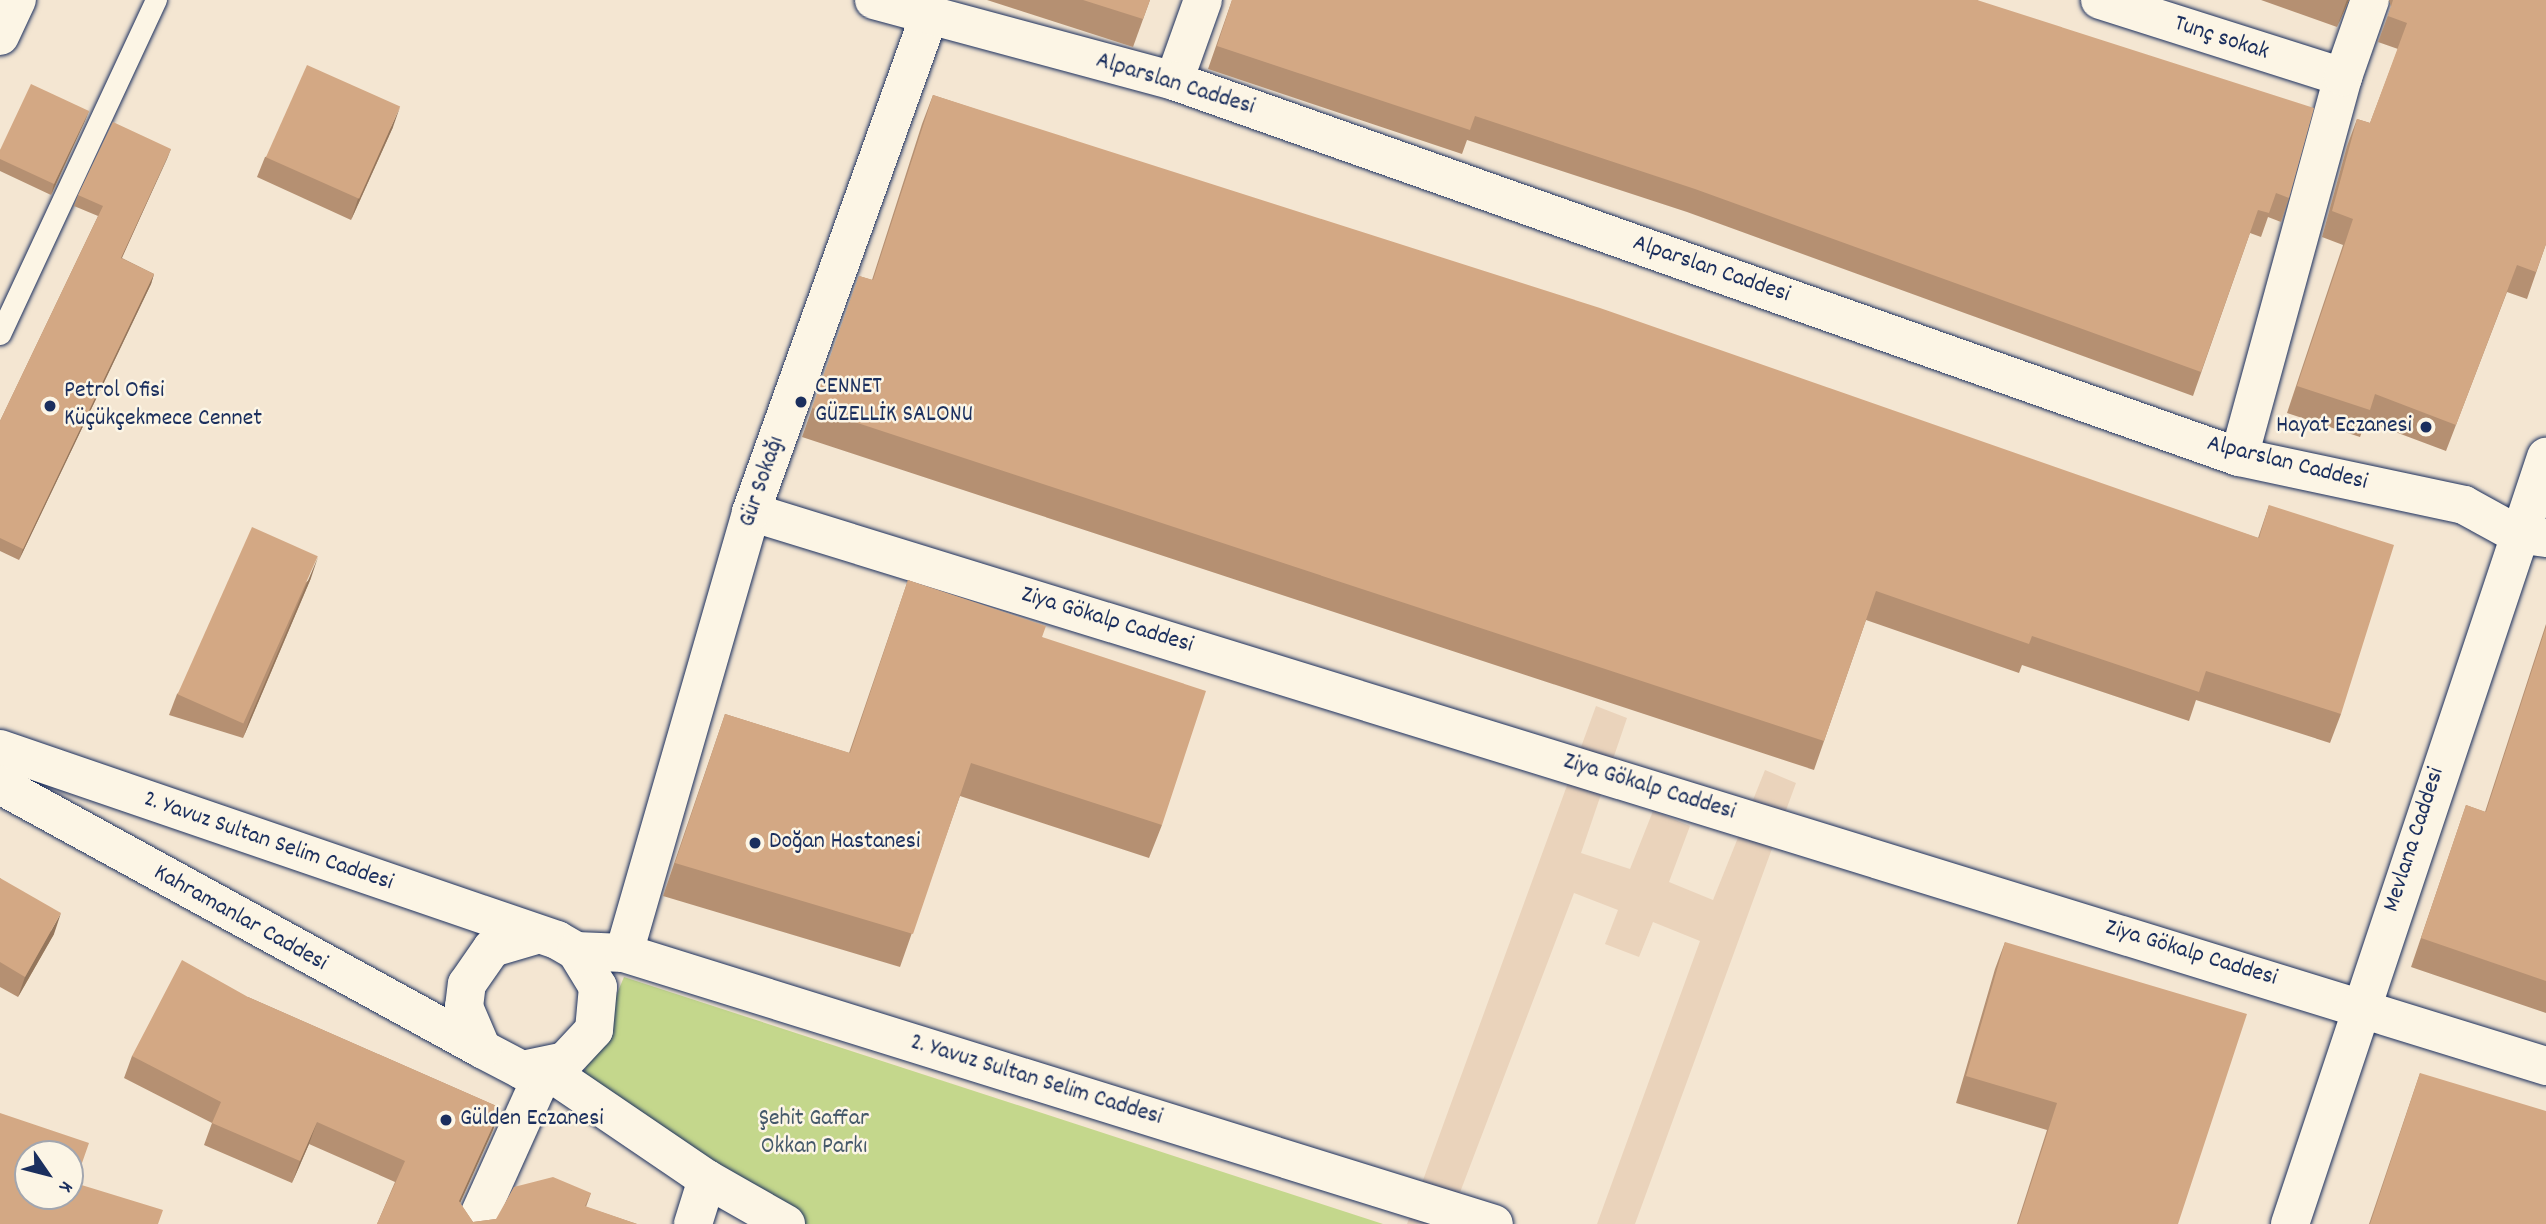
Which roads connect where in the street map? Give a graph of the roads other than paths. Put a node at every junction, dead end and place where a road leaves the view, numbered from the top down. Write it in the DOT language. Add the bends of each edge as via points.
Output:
graph roads {
  1 [pos="18,0"];
  2 [pos="156,0"];
  3 [pos="874,0"];
  4 [pos="1203,0"];
  5 [pos="2100,0"];
  6 [pos="2370,0"];
  7 [pos="928,19"];
  8 [pos="0,36"];
  9 [pos="2343,78"];
  10 [pos="1174,80"];
  11 [pos="0,334"];
  12 [pos="2239,457"];
  13 [pos="2546,457"];
  14 [pos="751,512"];
  15 [pos="2532,536"];
  16 [pos="0,749"];
  17 [pos="0,785"];
  18 [pos="536,935"];
  19 [pos="576,951"];
  20 [pos="624,953"];
  21 [pos="2360,1006"];
  22 [pos="482,1049"];
  23 [pos="2546,1066"];
  24 [pos="545,1069"];
  25 [pos="707,1179"];
  26 [pos="475,1224"];
  27 [pos="693,1224"];
  28 [pos="786,1224"];
  29 [pos="1494,1224"];
  30 [pos="2290,1224"];
  1 -- 8 [label="street"];
  2 -- 11 [label="lane"];
  3 -- 7 [label="street, Alparslan Caddesi"];
  4 -- 10 [label="street"];
  5 -- 9 [label="street, Tunç sokak"];
  6 -- 9 [label="street"];
  7 -- 10 [label="street, Alparslan Caddesi"];
  7 -- 14 [label="street, Gür Sokağı"];
  9 -- 12 [label="street"];
  10 -- 12 [label="street, Alparslan Caddesi"];
  12 -- 15 [label="street, Alparslan Caddesi" via="2464,505"];
  13 -- 15 [label="street, Mevlana Caddesi"];
  14 -- 20 [label="street, Gür Sokağı"];
  14 -- 21 [label="street, Ziya Gökalp Caddesi"];
  15 -- 21 [label="street, Mevlana Caddesi"];
  16 -- 18 [label="street, 2. Yavuz Sultan Selim Caddesi"];
  17 -- 22 [label="street, Kahramanlar Caddesi"];
  18 -- 19 [label="street"];
  18 -- 22 [label="street" via="492,948 467,984 464,1007"];
  19 -- 20 [label="street, 2. Yavuz Sultan Selim Caddesi"];
  19 -- 24 [label="street" via="598,987 597,1019 583,1048"];
  20 -- 29 [label="street, 2. Yavuz Sultan Selim Caddesi"];
  21 -- 23 [label="street, Ziya Gökalp Caddesi"];
  21 -- 30 [label="street, Mevlana Caddesi"];
  22 -- 24 [label="street" via="522,1070"];
  24 -- 25 [label="street"];
  24 -- 26 [label="street"];
  25 -- 27 [label="street"];
  25 -- 28 [label="street"];
}
